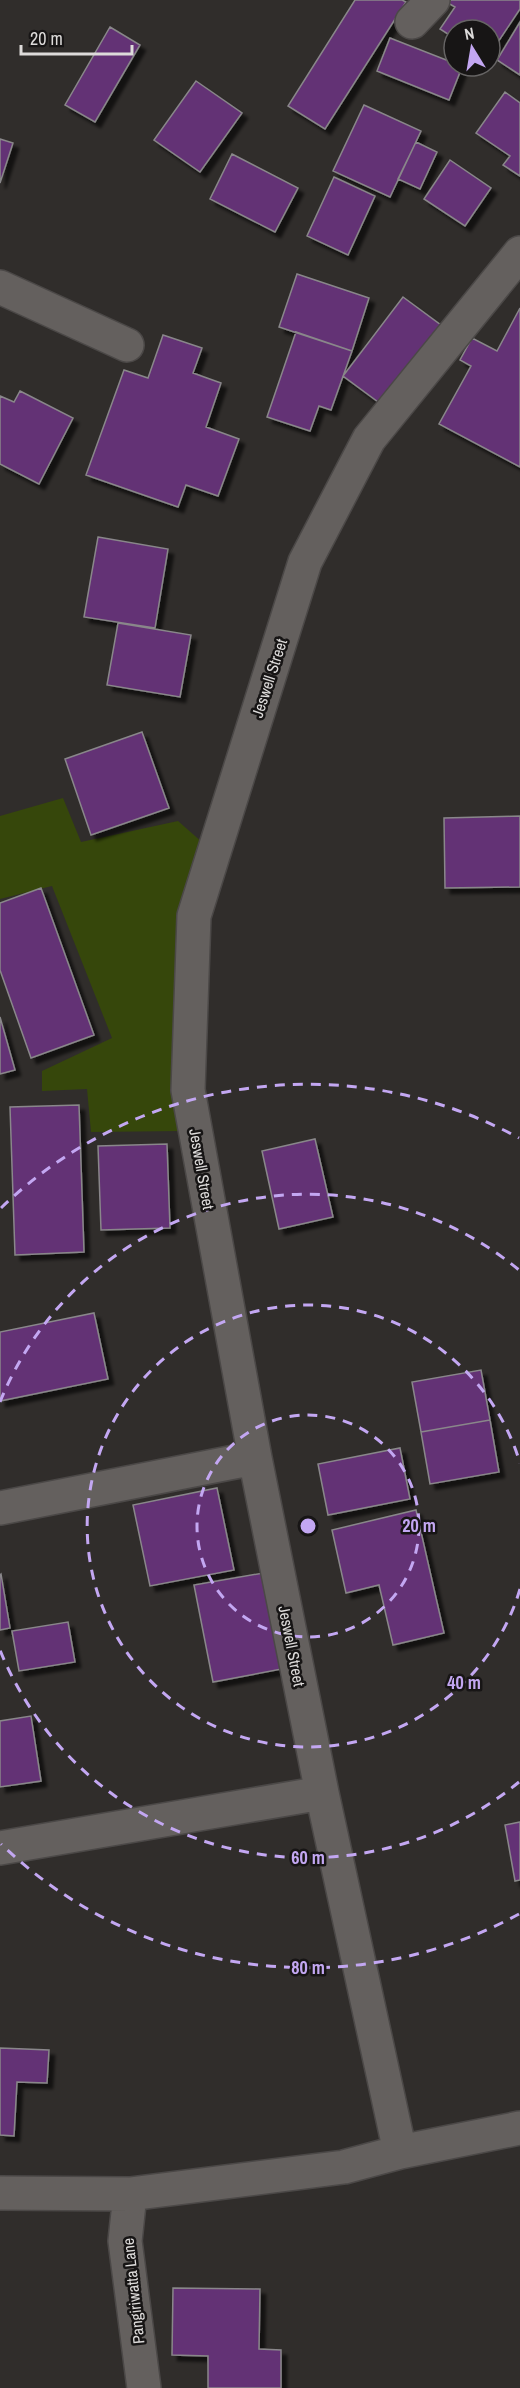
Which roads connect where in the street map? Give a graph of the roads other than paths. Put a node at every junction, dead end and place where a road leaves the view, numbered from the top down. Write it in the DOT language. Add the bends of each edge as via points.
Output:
graph roads {
  1 [pos="520,253"];
  2 [pos="0,287"];
  3 [pos="127,345"];
  4 [pos="255,1458"];
  5 [pos="0,1508"];
  6 [pos="322,1793"];
  7 [pos="0,1848"];
  8 [pos="520,2128"];
  9 [pos="400,2152"];
  10 [pos="0,2193"];
  11 [pos="130,2194"];
  12 [pos="144,2388"];
  1 -- 4 [label="street, Jeswell Street" via="369,439 306,562 194,916 188,1090"];
  2 -- 3 [label="street"];
  4 -- 5 [label="street"];
  4 -- 6 [label="street, Jeswell Street"];
  6 -- 7 [label="street"];
  6 -- 9 [label="street, Jeswell Street"];
  8 -- 9 [label="street"];
  9 -- 11 [label="street" via="344,2167"];
  10 -- 11 [label="street"];
  11 -- 12 [label="street, Pangiriwatta Lane" via="124,2241"];
}
